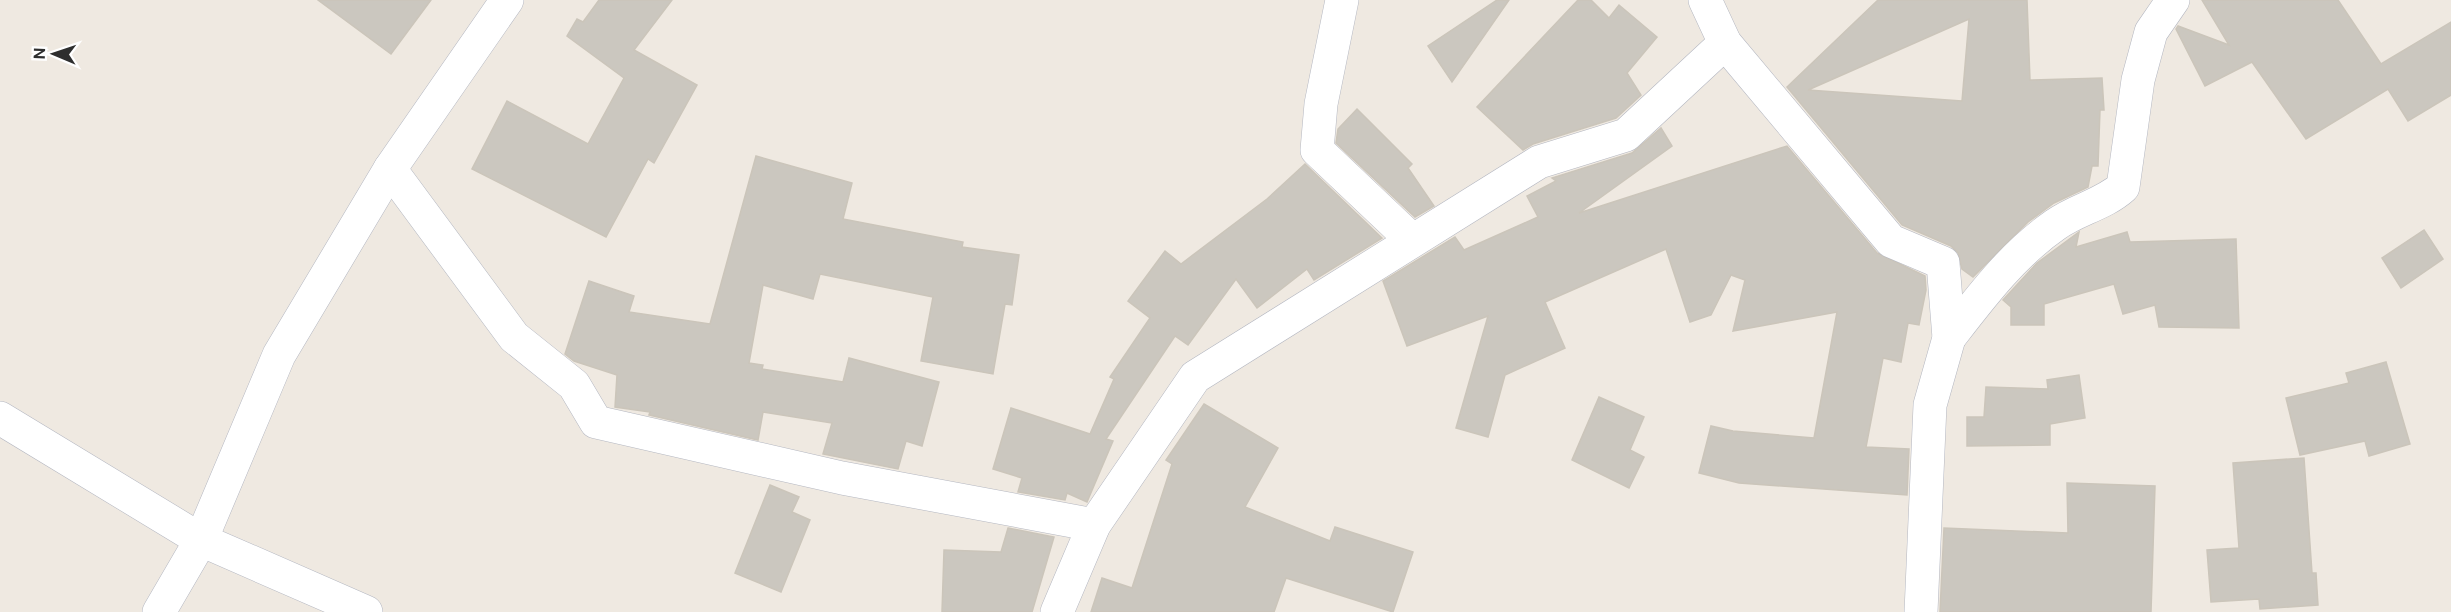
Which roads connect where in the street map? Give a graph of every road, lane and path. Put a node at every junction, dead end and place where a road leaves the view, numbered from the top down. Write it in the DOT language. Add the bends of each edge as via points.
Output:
graph roads {
  1 [pos="507,0"];
  2 [pos="1342,0"];
  3 [pos="1705,0"];
  4 [pos="2173,0"];
  5 [pos="1725,43"];
  6 [pos="390,169"];
  7 [pos="1410,239"];
  8 [pos="1380,263"];
  9 [pos="1299,313"];
  10 [pos="1949,338"];
  11 [pos="0,418"];
  12 [pos="1094,525"];
  13 [pos="201,540"];
  14 [pos="159,612"];
  15 [pos="366,612"];
  16 [pos="1058,612"];
  17 [pos="1921,612"];
  1 -- 6 [label="street"];
  2 -- 7 [label="street" via="1321,104 1317,150"];
  3 -- 5 [label="street"];
  4 -- 10 [label="street" via="2151,32 2140,70 2123,187 2110,198 2055,224 1996,277"];
  5 -- 8 [label="street" via="1626,135 1539,162"];
  5 -- 10 [label="street" via="1891,242 1943,263"];
  6 -- 12 [label="street" via="514,337 574,385 596,422 842,478"];
  6 -- 13 [label="street" via="279,355"];
  7 -- 8 [label="street"];
  7 -- 9 [label="street"];
  8 -- 9 [label="street"];
  9 -- 12 [label="street" via="1195,377"];
  10 -- 17 [label="street" via="1930,405"];
  11 -- 13 [label="street"];
  12 -- 16 [label="street"];
  13 -- 14 [label="street"];
  13 -- 15 [label="street"];
}
